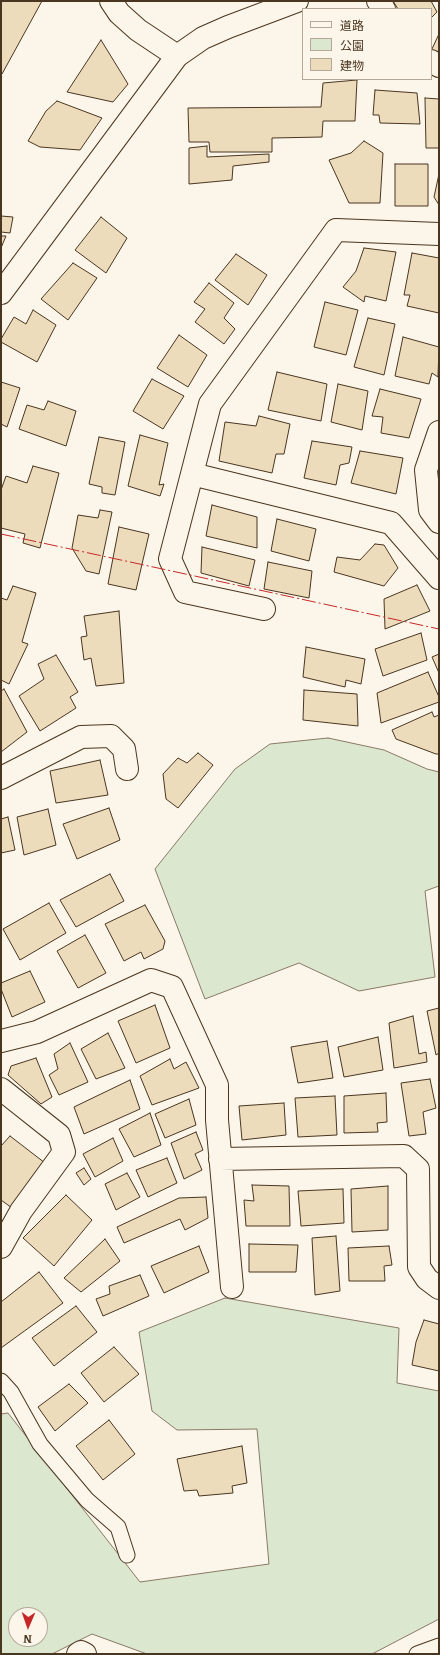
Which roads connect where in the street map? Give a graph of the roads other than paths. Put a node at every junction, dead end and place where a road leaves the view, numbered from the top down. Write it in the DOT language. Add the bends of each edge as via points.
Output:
graph roads {
  1 [pos="111,1"];
  2 [pos="297,1"];
  3 [pos="177,56"];
  4 [pos="439,234"];
  5 [pos="1,294"];
  6 [pos="439,432"];
  7 [pos="192,474"];
  8 [pos="439,522"];
  9 [pos="439,578"];
  10 [pos="264,609"];
  11 [pos="127,769"];
  12 [pos="1,778"];
  13 [pos="1,1041"];
  14 [pos="1,1089"];
  15 [pos="220,1159"];
  16 [pos="1,1247"];
  17 [pos="232,1287"];
  18 [pos="439,1288"];
  19 [pos="1,1381"];
  20 [pos="127,1555"];
  21 [pos="439,1646"];
  22 [pos="78,1654"];
  23 [pos="85,1654"];
  24 [pos="417,1654"];
  1 -- 3 [label="street" via="119,13 138,30"];
  2 -- 3 [label="street" via="228,26 202,38"];
  3 -- 5 [label="street"];
  4 -- 7 [label="street" via="336,230 210,404"];
  6 -- 8 [label="street" via="426,470 430,510"];
  7 -- 9 [label="street" via="391,523"];
  7 -- 10 [label="street" via="170,559 186,592"];
  11 -- 12 [label="street" via="124,749 111,736 81,737"];
  13 -- 15 [label="street" via="37,1032 151,980 172,987 217,1086"];
  14 -- 16 [label="street" via="58,1135 64,1152 21,1211"];
  15 -- 17 [label="street"];
  15 -- 18 [label="street" via="404,1156 418,1169 419,1267 427,1279"];
  19 -- 20 [label="lane" via="40,1444 87,1500 118,1527"];
  21 -- 24 [label="lane"];
  22 -- 23 [label="street"];
}
